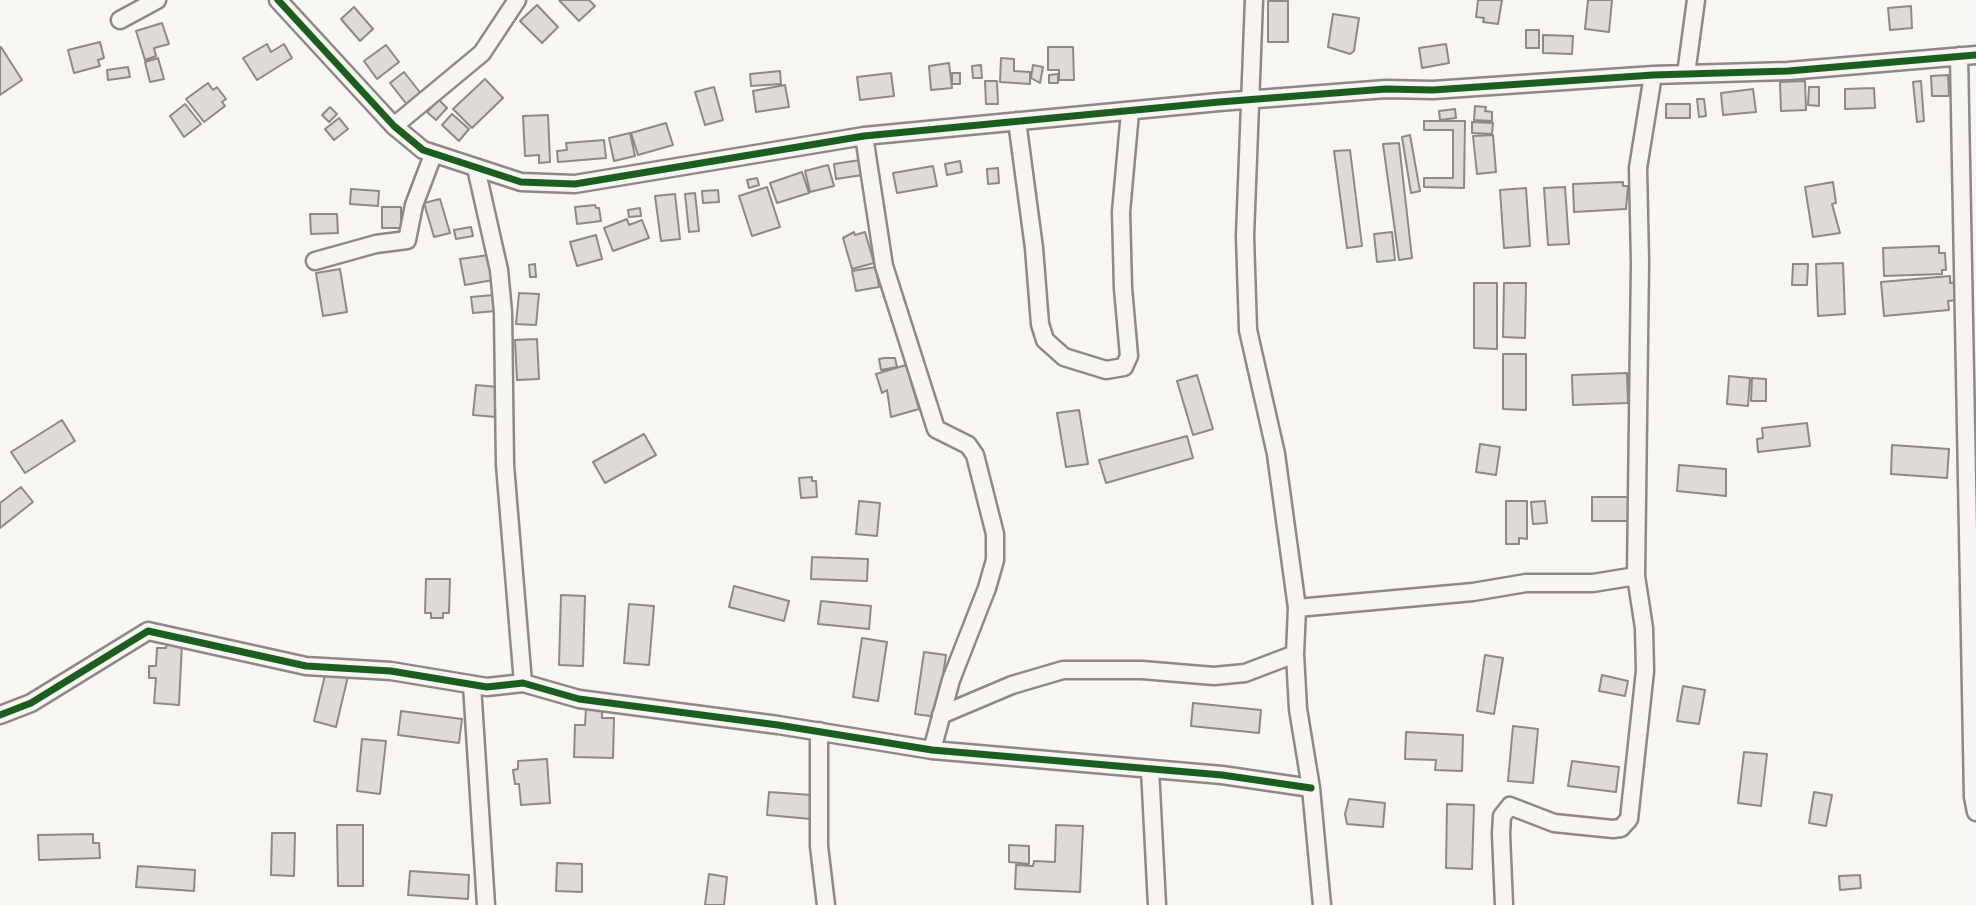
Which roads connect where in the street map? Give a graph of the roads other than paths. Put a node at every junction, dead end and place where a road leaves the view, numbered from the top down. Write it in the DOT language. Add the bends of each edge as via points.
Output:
graph roads {
  1 [pos="157,0"];
  2 [pos="278,0"];
  3 [pos="516,0"];
  4 [pos="1254,0"];
  5 [pos="1696,0"];
  6 [pos="120,20"];
  7 [pos="1968,55"];
  8 [pos="1686,74"];
  9 [pos="1653,75"];
  10 [pos="1248,101"];
  11 [pos="1130,112"];
  12 [pos="1017,121"];
  13 [pos="394,126"];
  14 [pos="864,136"];
  15 [pos="433,155"];
  16 [pos="476,168"];
  17 [pos="315,261"];
  18 [pos="1636,576"];
  19 [pos="1297,608"];
  20 [pos="1294,654"];
  21 [pos="523,683"];
  22 [pos="472,685"];
  23 [pos="0,715"];
  24 [pos="941,715"];
  25 [pos="819,731"];
  26 [pos="932,750"];
  27 [pos="1150,769"];
  28 [pos="1311,788"];
  29 [pos="1976,812"];
  30 [pos="486,905"];
  31 [pos="826,905"];
  32 [pos="1157,905"];
  33 [pos="1321,905"];
  34 [pos="1504,905"];
  1 -- 6 [label="street"];
  2 -- 13 [label="street"];
  3 -- 13 [label="street" via="482,53"];
  4 -- 10 [label="street"];
  5 -- 8 [label="street"];
  7 -- 8 [label="street" via="1788,71"];
  7 -- 29 [label="street"];
  8 -- 9 [label="street"];
  9 -- 10 [label="street"];
  9 -- 18 [label="street" via="1638,169"];
  10 -- 11 [label="street"];
  10 -- 19 [label="street" via="1248,330 1276,454"];
  11 -- 12 [label="street"];
  11 -- 12 [label="street" via="1121,212 1129,356 1124,367 1107,370 1064,357 1045,340"];
  12 -- 14 [label="street"];
  13 -- 15 [label="street"];
  14 -- 16 [label="street" via="575,184 521,182"];
  14 -- 24 [label="street" via="884,266 936,429 968,445 975,455 995,534 995,560 987,588"];
  15 -- 16 [label="street"];
  15 -- 17 [label="street" via="414,205 407,240"];
  16 -- 21 [label="street" via="499,270 503,312 505,465"];
  18 -- 19 [label="street"];
  18 -- 34 [label="street" via="1645,671 1629,819 1620,828 1554,823 1510,806 1502,816"];
  19 -- 20 [label="street"];
  20 -- 24 [label="street" via="1245,673 1214,676 1063,670 1012,685"];
  20 -- 28 [label="street"];
  21 -- 22 [label="street"];
  21 -- 25 [label="street" via="579,699"];
  22 -- 23 [label="street" via="390,671 306,666 148,631 42,697"];
  22 -- 30 [label="street"];
  24 -- 26 [label="street"];
  25 -- 26 [label="street"];
  25 -- 31 [label="street" via="819,846"];
  26 -- 27 [label="street"];
  27 -- 28 [label="street"];
  27 -- 32 [label="street"];
  28 -- 33 [label="street"];
}
